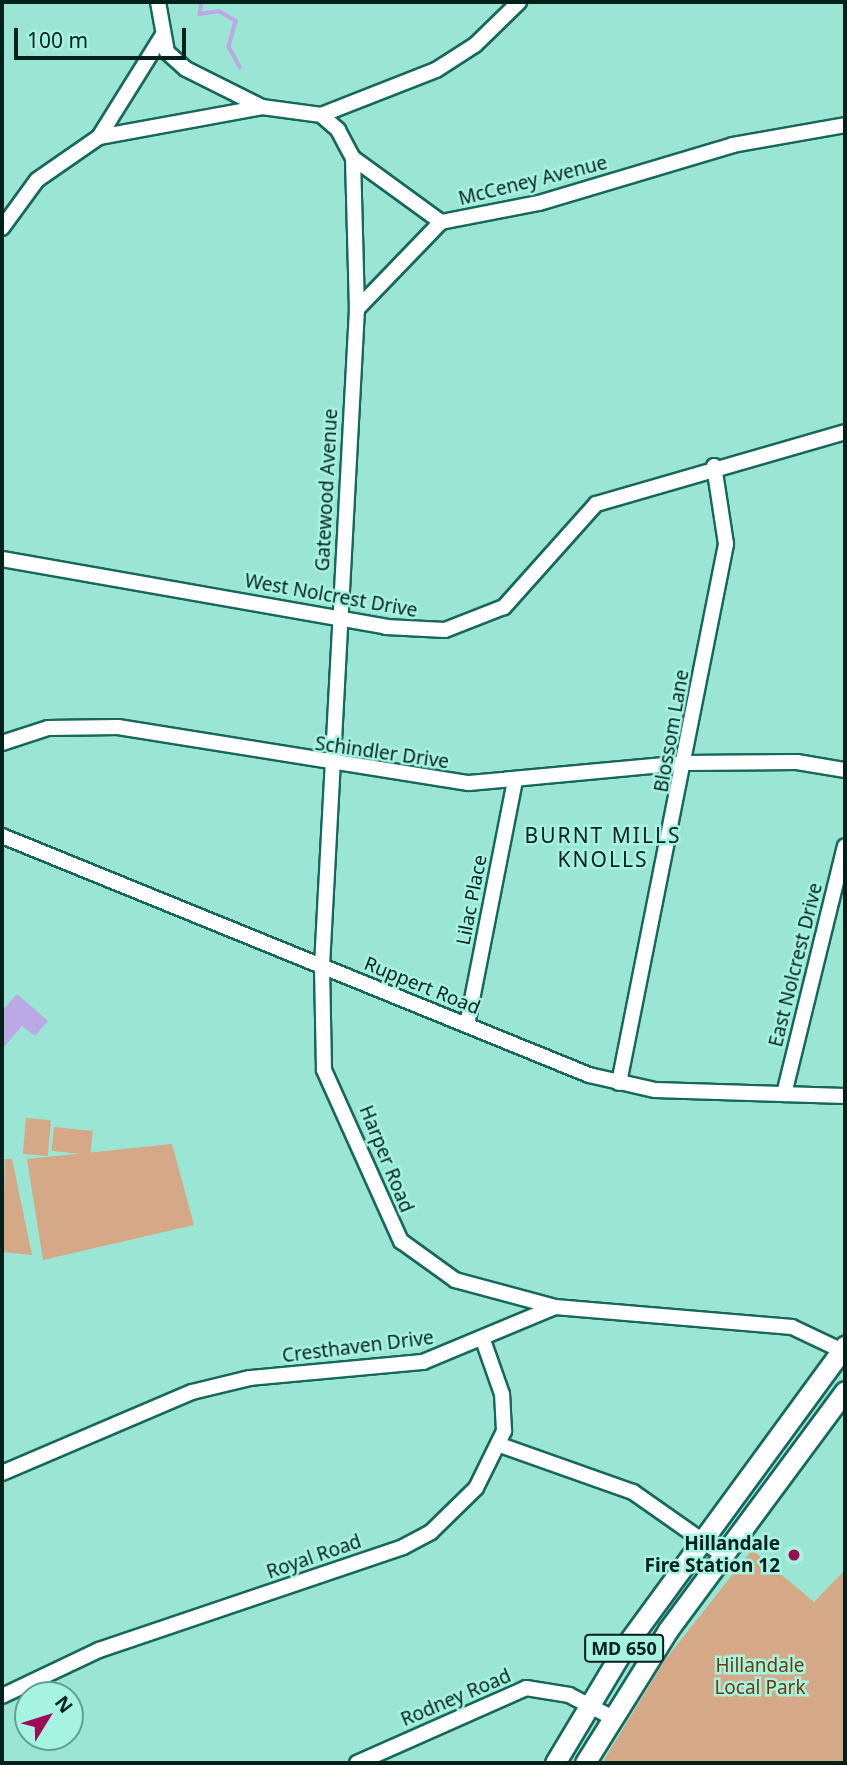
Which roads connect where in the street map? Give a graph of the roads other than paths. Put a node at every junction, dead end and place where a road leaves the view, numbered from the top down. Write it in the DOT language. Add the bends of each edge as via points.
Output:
graph roads {
  1 [pos="158,2"];
  2 [pos="519,2"];
  3 [pos="162,36"];
  4 [pos="262,107"];
  5 [pos="321,115"];
  6 [pos="845,125"];
  7 [pos="99,137"];
  8 [pos="353,158"];
  9 [pos="441,222"];
  10 [pos="2,228"];
  11 [pos="357,309"];
  12 [pos="845,432"];
  13 [pos="714,466"];
  14 [pos="2,559"];
  15 [pos="340,618"];
  16 [pos="2,743"];
  17 [pos="687,763"];
  18 [pos="332,766"];
  19 [pos="845,770"];
  20 [pos="515,781"];
  21 [pos="2,836"];
  22 [pos="845,846"];
  23 [pos="322,966"];
  24 [pos="467,1025"];
  25 [pos="619,1083"];
  26 [pos="784,1094"];
  27 [pos="845,1096"];
  28 [pos="555,1307"];
  29 [pos="483,1340"];
  30 [pos="844,1349"];
  31 [pos="845,1391"];
  32 [pos="500,1444"];
  33 [pos="2,1473"];
  34 [pos="705,1540"];
  35 [pos="724,1556"];
  36 [pos="2,1696"];
  37 [pos="588,1704"];
  38 [pos="611,1717"];
  39 [pos="357,1763"];
  40 [pos="555,1763"];
  41 [pos="585,1763"];
  1 -- 3 [label="street"];
  2 -- 5 [label="street" via="483,39 436,70"];
  3 -- 4 [label="street" via="186,69"];
  3 -- 7 [label="street"];
  4 -- 5 [label="street"];
  4 -- 7 [label="street"];
  5 -- 8 [label="street, McCeney Avenue" via="338,130"];
  6 -- 9 [label="street, McCeney Avenue" via="733,145 539,204"];
  7 -- 10 [label="street" via="37,180"];
  8 -- 9 [label="street, McCeney Avenue"];
  8 -- 11 [label="street, Gatewood Avenue"];
  9 -- 11 [label="street"];
  11 -- 15 [label="street, Gatewood Avenue"];
  12 -- 13 [label="street, West Nolcrest Drive"];
  13 -- 15 [label="street, West Nolcrest Drive" via="596,504 573,523 528,587 477,621 428,632"];
  13 -- 17 [label="street, Blossom Lane" via="726,544"];
  14 -- 15 [label="street, West Nolcrest Drive"];
  15 -- 18 [label="street, Gatewood Avenue"];
  16 -- 18 [label="street, Schindler Drive" via="48,727 118,727"];
  17 -- 19 [label="street, Schindler Drive" via="797,762"];
  17 -- 20 [label="street, Schindler Drive"];
  17 -- 25 [label="street, Blossom Lane"];
  18 -- 20 [label="street, Schindler Drive" via="429,782"];
  18 -- 23 [label="street, Gatewood Avenue"];
  20 -- 24 [label="street, Lilac Place"];
  21 -- 23 [label="street, Ruppert Road"];
  22 -- 26 [label="street, East Nolcrest Drive"];
  23 -- 24 [label="street, Ruppert Road"];
  23 -- 28 [label="street, Harper Road" via="324,1070 401,1241 455,1280"];
  24 -- 25 [label="street, Ruppert Road"];
  25 -- 26 [label="street, Ruppert Road"];
  26 -- 27 [label="street, Ruppert Road"];
  28 -- 29 [label="street, Cresthaven Drive"];
  28 -- 30 [label="street, Cresthaven Drive" via="792,1327"];
  29 -- 32 [label="street" via="502,1394"];
  29 -- 33 [label="street, Cresthaven Drive" via="423,1363 250,1378 192,1392"];
  30 -- 34 [label="main road, MD 650"];
  31 -- 35 [label="main road, MD 650"];
  32 -- 34 [label="street" via="633,1492"];
  32 -- 36 [label="street, Royal Road" via="462,1504 404,1547 99,1650"];
  34 -- 35 [label="street"];
  34 -- 37 [label="main road, MD 650"];
  35 -- 38 [label="main road, MD 650"];
  37 -- 38 [label="street, Rodney Road"];
  37 -- 39 [label="street, Rodney Road" via="526,1688"];
  37 -- 40 [label="main road, MD 650"];
  38 -- 41 [label="main road, MD 650"];
}
